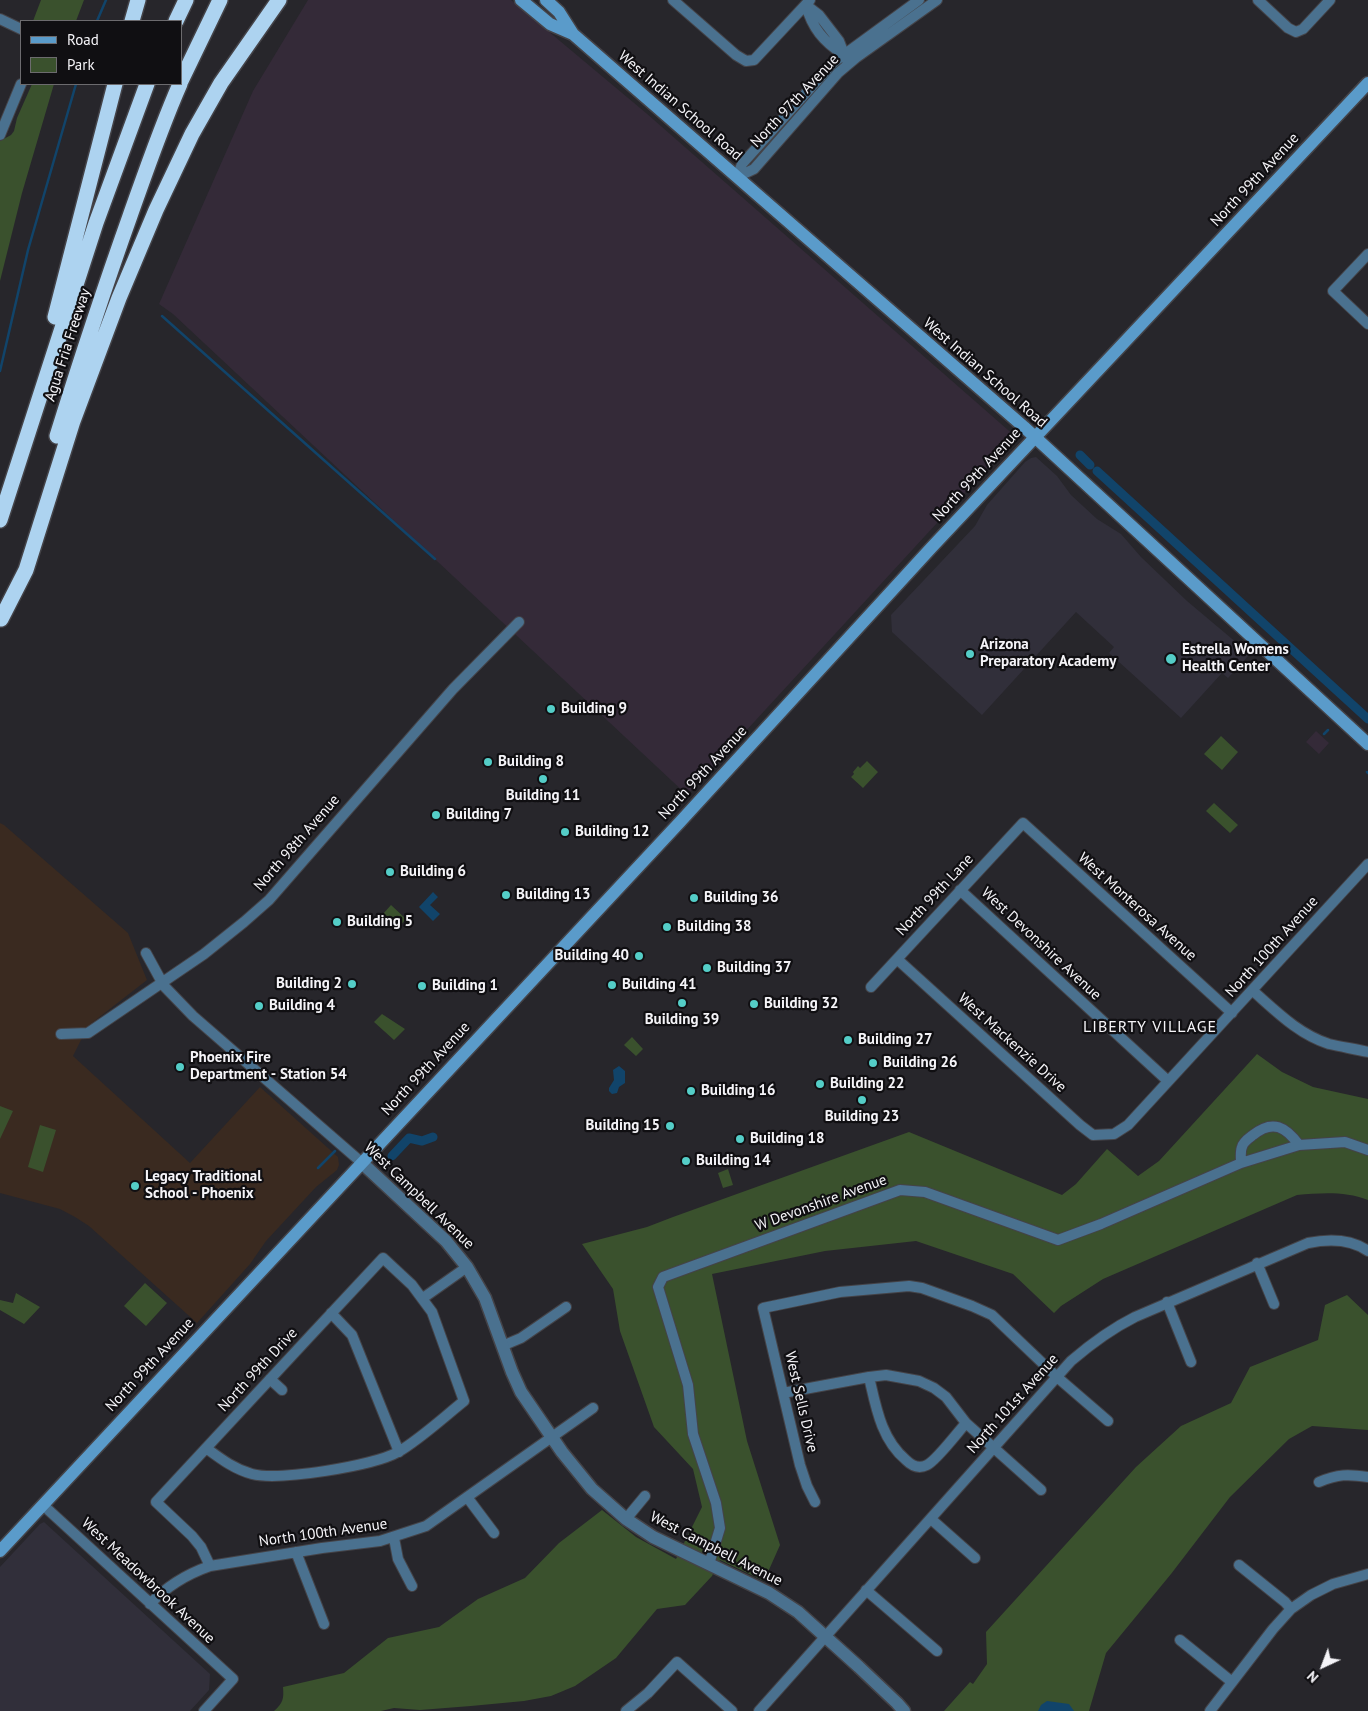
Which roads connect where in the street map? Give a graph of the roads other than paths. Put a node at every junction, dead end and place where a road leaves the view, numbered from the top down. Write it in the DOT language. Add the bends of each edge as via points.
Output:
graph roads {
  1 [pos="138,0"];
  2 [pos="186,0"];
  3 [pos="220,0"];
  4 [pos="279,0"];
  5 [pos="521,0"];
  6 [pos="546,0"];
  7 [pos="673,0"];
  8 [pos="919,0"];
  9 [pos="937,0"];
  10 [pos="1258,0"];
  11 [pos="1330,0"];
  12 [pos="808,3"];
  13 [pos="0,19"];
  14 [pos="132,20"];
  15 [pos="176,20"];
  16 [pos="20,29"];
  17 [pos="573,34"];
  18 [pos="844,54"];
  19 [pos="849,64"];
  20 [pos="182,81"];
  21 [pos="21,85"];
  22 [pos="115,85"];
  23 [pos="147,85"];
  24 [pos="180,85"];
  25 [pos="1368,85"];
  26 [pos="0,135"];
  27 [pos="737,177"];
  28 [pos="1368,254"];
  29 [pos="1368,324"];
  30 [pos="1035,437"];
  31 [pos="0,495"];
  32 [pos="0,520"];
  33 [pos="0,620"];
  34 [pos="520,622"];
  35 [pos="1368,744"];
  36 [pos="1022,822"];
  37 [pos="1368,864"];
  38 [pos="960,890"];
  39 [pos="146,953"];
  40 [pos="897,959"];
  41 [pos="162,982"];
  42 [pos="871,987"];
  43 [pos="1252,990"];
  44 [pos="1232,1013"];
  45 [pos="61,1034"];
  46 [pos="1368,1052"];
  47 [pos="1168,1081"];
  48 [pos="1114,1134"];
  49 [pos="1299,1145"];
  50 [pos="1368,1150"];
  51 [pos="361,1162"];
  52 [pos="1241,1163"];
  53 [pos="1368,1251"];
  54 [pos="1257,1263"];
  55 [pos="467,1267"];
  56 [pos="423,1298"];
  57 [pos="1167,1302"];
  58 [pos="1274,1304"];
  59 [pos="566,1307"];
  60 [pos="331,1313"];
  61 [pos="502,1346"];
  62 [pos="1191,1362"];
  63 [pos="869,1377"];
  64 [pos="1057,1378"];
  65 [pos="270,1379"];
  66 [pos="282,1390"];
  67 [pos="783,1393"];
  68 [pos="593,1408"];
  69 [pos="1108,1421"];
  70 [pos="966,1423"];
  71 [pos="552,1437"];
  72 [pos="206,1448"];
  73 [pos="994,1448"];
  74 [pos="399,1452"];
  75 [pos="1368,1476"];
  76 [pos="1319,1482"];
  77 [pos="1041,1490"];
  78 [pos="645,1496"];
  79 [pos="468,1497"];
  80 [pos="815,1502"];
  81 [pos="43,1505"];
  82 [pos="626,1519"];
  83 [pos="930,1519"];
  84 [pos="494,1533"];
  85 [pos="394,1538"];
  86 [pos="0,1551"];
  87 [pos="296,1552"];
  88 [pos="975,1558"];
  89 [pos="709,1564"];
  90 [pos="1239,1565"];
  91 [pos="210,1566"];
  92 [pos="1368,1574"];
  93 [pos="412,1586"];
  94 [pos="866,1590"];
  95 [pos="150,1604"];
  96 [pos="1291,1609"];
  97 [pos="324,1624"];
  98 [pos="825,1636"];
  99 [pos="1180,1640"];
  100 [pos="936,1651"];
  101 [pos="1232,1682"];
  102 [pos="204,1711"];
  103 [pos="626,1711"];
  104 [pos="732,1711"];
  105 [pos="759,1711"];
  106 [pos="904,1711"];
  107 [pos="1210,1711"];
  1 -- 14 [label="highway"];
  2 -- 15 [label="highway"];
  3 -- 20 [label="highway, Agua Fria Freeway"];
  4 -- 33 [label="highway" via="221,83 192,134 156,210 73,421 26,570"];
  5 -- 17 [label="main road, West Indian School Road" via="550,24"];
  6 -- 17 [label="main road, West Indian School Road" via="559,12"];
  7 -- 12 [label="street" via="746,61 754,60"];
  8 -- 18 [label="street, North 97th Avenue"];
  9 -- 19 [label="street, North 97th Avenue"];
  10 -- 11 [label="street" via="1296,32 1304,29"];
  12 -- 18 [label="street" via="839,41"];
  13 -- 16 [label="street"];
  17 -- 27 [label="main road, West Indian School Road"];
  18 -- 19 [label="street"];
  18 -- 27 [label="street, North 97th Avenue" via="819,77 742,164"];
  19 -- 27 [label="street, North 97th Avenue" via="754,169"];
  21 -- 26 [label="street"];
  22 -- 31 [label="highway" via="55,318"];
  23 -- 32 [label="highway, Agua Fria Freeway" via="96,223"];
  24 -- 33 [label="highway, Agua Fria Freeway" via="152,154 91,327"];
  25 -- 30 [label="main road, North 99th Avenue"];
  27 -- 30 [label="main road, West Indian School Road"];
  28 -- 29 [label="street" via="1333,291"];
  30 -- 35 [label="main road, West Indian School Road"];
  30 -- 51 [label="main road, North 99th Avenue"];
  34 -- 41 [label="street, North 98th Avenue" via="453,689 269,900 204,954"];
  36 -- 38 [label="street, North 99th Lane"];
  36 -- 44 [label="street, West Monterosa Avenue"];
  37 -- 43 [label="street, North 100th Avenue"];
  38 -- 40 [label="street, North 99th Lane"];
  38 -- 47 [label="street, West Devonshire Avenue"];
  39 -- 41 [label="street, West Campbell Avenue"];
  40 -- 42 [label="street, North 99th Lane"];
  40 -- 48 [label="street, West Mackenzie Drive" via="1080,1125 1093,1135"];
  41 -- 45 [label="street, North 98th Avenue" via="88,1033"];
  41 -- 51 [label="street, West Campbell Avenue" via="192,1016"];
  43 -- 44 [label="street, North 100th Avenue"];
  43 -- 46 [label="street" via="1291,1025 1308,1035 1330,1044"];
  44 -- 47 [label="street, North 100th Avenue"];
  47 -- 48 [label="street, North 100th Avenue" via="1128,1125"];
  49 -- 50 [label="street, W Devonshire Avenue" via="1345,1142"];
  49 -- 52 [label="street, W Devonshire Avenue"];
  49 -- 52 [label="street" via="1290,1133 1276,1126 1261,1128 1242,1147"];
  51 -- 55 [label="street, West Campbell Avenue" via="446,1242"];
  51 -- 81 [label="main road, North 99th Avenue"];
  52 -- 89 [label="street, W Devonshire Avenue" via="1058,1240 925,1192 900,1190 663,1278 658,1288 688,1386 693,1434 716,1504 720,1528"];
  53 -- 54 [label="street, North 101st Avenue" via="1351,1243 1320,1240"];
  54 -- 57 [label="street, North 101st Avenue"];
  54 -- 58 [label="street"];
  55 -- 56 [label="street"];
  55 -- 61 [label="street, West Campbell Avenue" via="484,1298"];
  56 -- 60 [label="street, North 99th Drive" via="383,1258"];
  56 -- 74 [label="street" via="438,1327 464,1401"];
  57 -- 62 [label="street"];
  57 -- 64 [label="street, North 101st Avenue" via="1108,1332 1072,1361"];
  59 -- 61 [label="street" via="520,1338"];
  60 -- 65 [label="street, North 99th Drive"];
  60 -- 74 [label="street" via="352,1335"];
  61 -- 71 [label="street, West Campbell Avenue" via="521,1392"];
  63 -- 67 [label="street"];
  63 -- 70 [label="street" via="886,1375 927,1384 946,1397"];
  63 -- 70 [label="street" via="887,1438 910,1465 920,1467 930,1463"];
  64 -- 67 [label="street, West Sells Drive" via="992,1315 909,1286 840,1292 763,1308"];
  64 -- 69 [label="street"];
  64 -- 73 [label="street, North 101st Avenue"];
  65 -- 66 [label="street"];
  65 -- 72 [label="street, North 99th Drive"];
  67 -- 80 [label="street, West Sells Drive" via="800,1465"];
  68 -- 71 [label="street, North 100th Avenue"];
  70 -- 73 [label="street"];
  71 -- 79 [label="street, North 100th Avenue"];
  71 -- 82 [label="street, West Campbell Avenue" via="582,1478 604,1502"];
  72 -- 74 [label="street" via="238,1469 276,1477 373,1462"];
  72 -- 91 [label="street, North 99th Drive" via="156,1502 192,1536"];
  73 -- 77 [label="street"];
  73 -- 83 [label="street, North 101st Avenue"];
  75 -- 76 [label="street" via="1342,1474"];
  78 -- 82 [label="street"];
  79 -- 84 [label="street"];
  79 -- 85 [label="street, North 100th Avenue" via="426,1526"];
  81 -- 86 [label="main road, North 99th Avenue"];
  81 -- 95 [label="street, West Meadowbrook Avenue"];
  82 -- 89 [label="street, West Campbell Avenue" via="653,1538"];
  83 -- 88 [label="street"];
  83 -- 94 [label="street, North 101st Avenue"];
  85 -- 87 [label="street, North 100th Avenue"];
  85 -- 93 [label="street" via="398,1559"];
  87 -- 91 [label="street, North 100th Avenue"];
  87 -- 97 [label="street"];
  89 -- 98 [label="street, West Campbell Avenue" via="780,1599"];
  90 -- 96 [label="street"];
  91 -- 95 [label="street, North 100th Avenue" via="173,1583"];
  92 -- 96 [label="street" via="1327,1586"];
  94 -- 98 [label="street, North 101st Avenue"];
  94 -- 100 [label="street"];
  95 -- 102 [label="street, West Meadowbrook Avenue" via="233,1679"];
  96 -- 101 [label="street"];
  98 -- 105 [label="street, North 101st Avenue"];
  98 -- 106 [label="street, West Campbell Avenue"];
  99 -- 101 [label="street"];
  101 -- 107 [label="street"];
  103 -- 104 [label="street" via="677,1662"];
}
